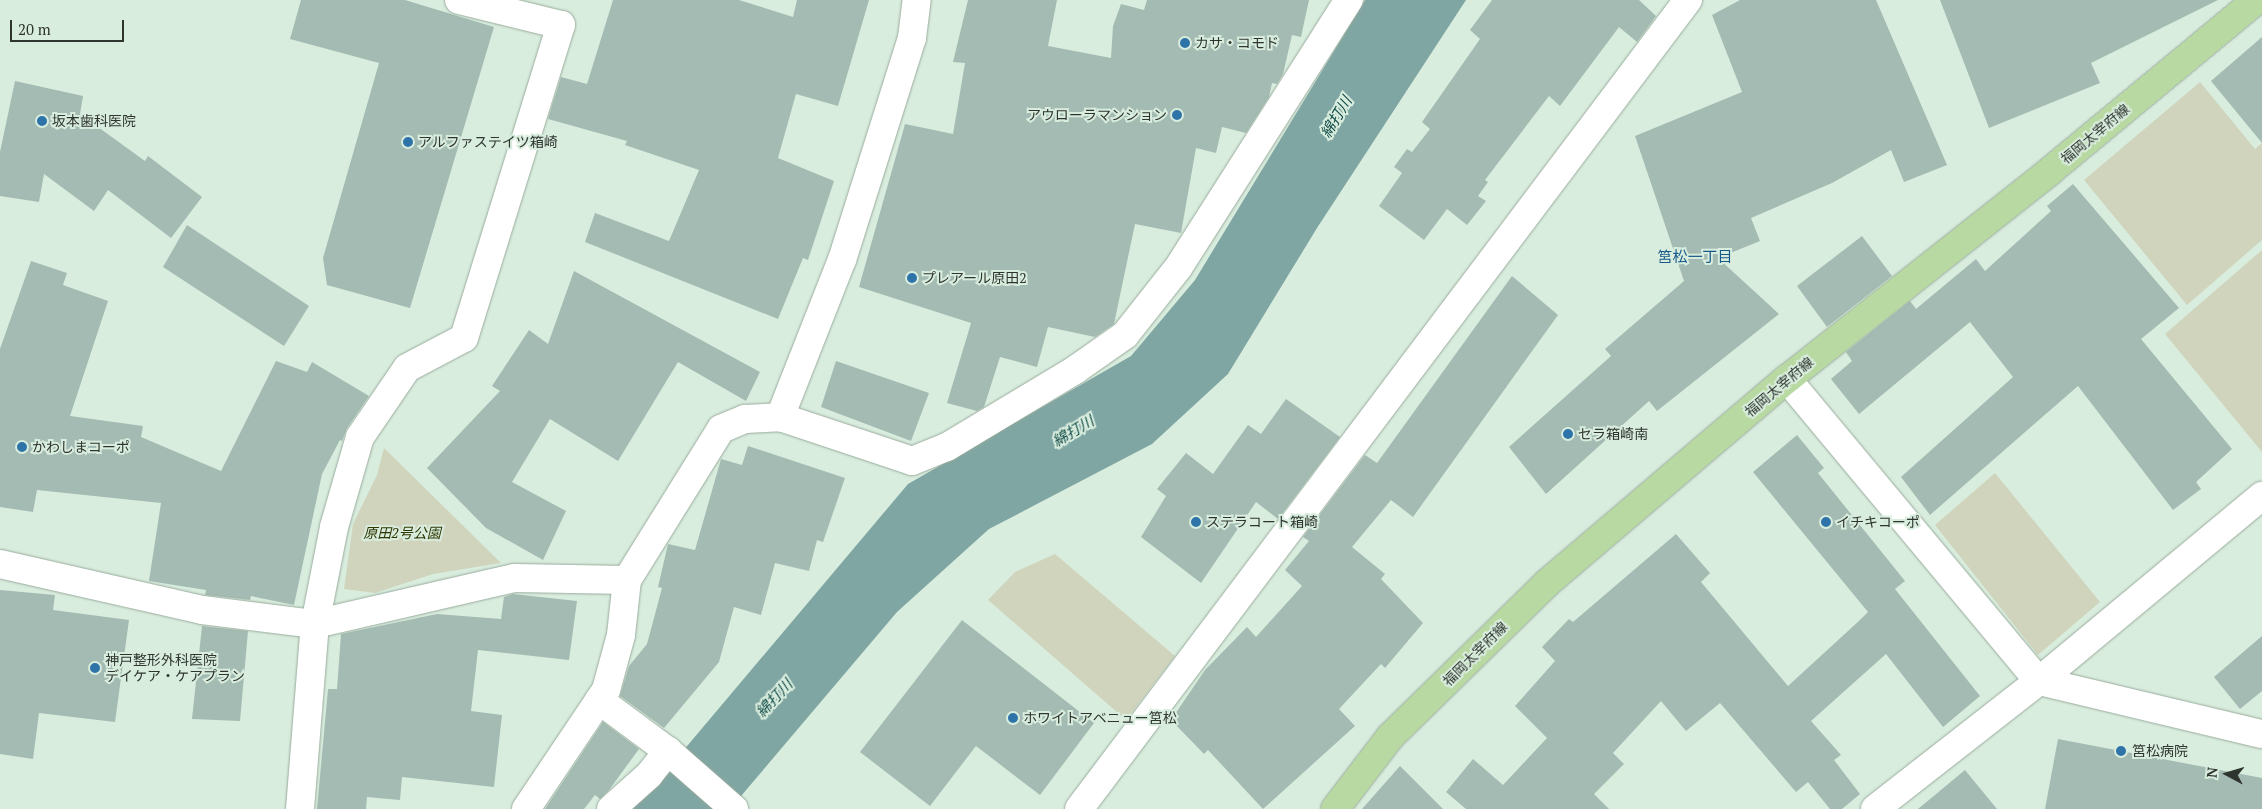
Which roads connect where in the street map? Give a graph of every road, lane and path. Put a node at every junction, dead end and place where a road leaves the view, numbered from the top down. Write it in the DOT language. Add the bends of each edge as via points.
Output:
graph roads {
  1 [pos="459,0"];
  2 [pos="917,0"];
  3 [pos="1349,0"];
  4 [pos="1688,0"];
  5 [pos="2257,0"];
  6 [pos="502,5"];
  7 [pos="1787,379"];
  8 [pos="780,417"];
  9 [pos="2262,496"];
  10 [pos="0,564"];
  11 [pos="626,580"];
  12 [pos="315,624"];
  13 [pos="2039,681"];
  14 [pos="599,700"];
  15 [pos="2262,734"];
  16 [pos="668,751"];
  17 [pos="300,809"];
  18 [pos="526,809"];
  19 [pos="611,809"];
  20 [pos="734,809"];
  21 [pos="1079,809"];
  22 [pos="1334,809"];
  23 [pos="1875,809"];
  1 -- 6 [label="street"];
  2 -- 8 [label="street" via="912,38 842,260"];
  3 -- 8 [label="street" via="1178,268 1125,335 1075,370 956,442 912,461"];
  4 -- 21 [label="street"];
  5 -- 7 [label="main road, 福岡太宰府線" via="2050,171"];
  6 -- 12 [label="street" via="561,25 464,338 407,368 360,437 334,526"];
  7 -- 13 [label="street"];
  7 -- 22 [label="main road, 福岡太宰府線" via="1546,583 1390,737"];
  8 -- 11 [label="street" via="745,419 721,429"];
  9 -- 13 [label="street"];
  10 -- 12 [label="street" via="202,610"];
  11 -- 12 [label="street" via="516,578"];
  11 -- 14 [label="street" via="621,635 606,690"];
  12 -- 17 [label="street"];
  13 -- 15 [label="street"];
  13 -- 23 [label="street"];
  14 -- 16 [label="street"];
  14 -- 18 [label="street"];
  16 -- 19 [label="street" via="649,775"];
  16 -- 20 [label="street"];
}
